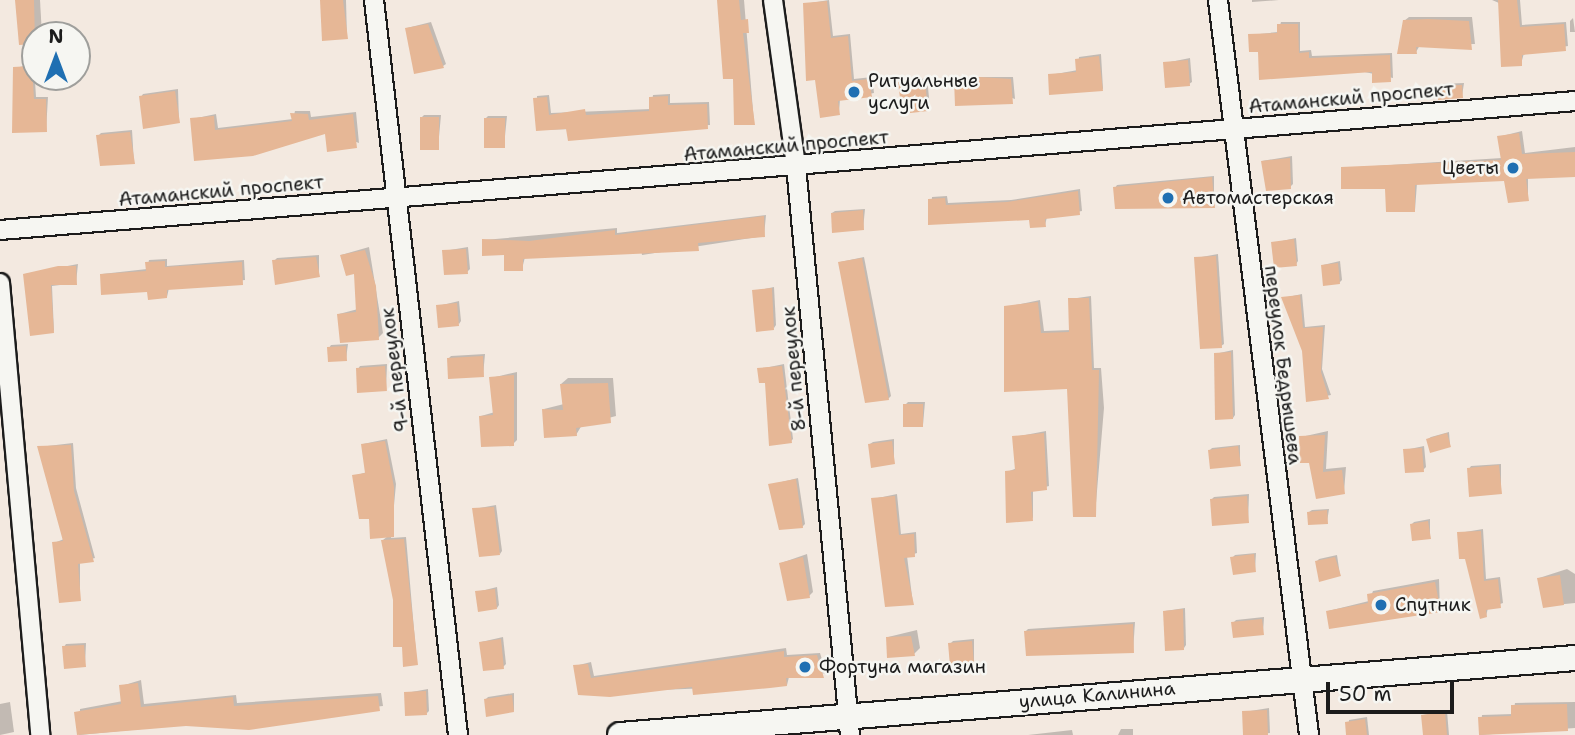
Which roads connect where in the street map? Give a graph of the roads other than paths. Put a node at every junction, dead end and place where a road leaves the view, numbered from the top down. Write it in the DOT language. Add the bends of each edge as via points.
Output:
graph roads {
  1 [pos="374,0"];
  2 [pos="773,0"];
  3 [pos="1218,0"];
  4 [pos="1575,101"];
  5 [pos="1231,129"];
  6 [pos="796,166"];
  7 [pos="397,198"];
  8 [pos="0,230"];
  9 [pos="0,283"];
  10 [pos="1575,658"];
  11 [pos="1303,678"];
  12 [pos="849,725"];
  13 [pos="40,735"];
  14 [pos="458,735"];
  15 [pos="620,735"];
  16 [pos="1309,735"];
  1 -- 7 [label="street, 9-й переулок"];
  2 -- 6 [label="street, 8-й переулок"];
  3 -- 5 [label="street, переулок Бедрышева"];
  4 -- 5 [label="street, Атаманский проспект"];
  5 -- 6 [label="street, Атаманский проспект"];
  5 -- 11 [label="street, переулок Бедрышева"];
  6 -- 7 [label="street, Атаманский проспект"];
  6 -- 12 [label="street, 8-й переулок"];
  7 -- 8 [label="street, Атаманский проспект"];
  7 -- 14 [label="street, 9-й переулок"];
  9 -- 13 [label="street"];
  10 -- 11 [label="main road, улица Калинина"];
  11 -- 12 [label="main road, улица Калинина"];
  11 -- 16 [label="street, переулок Бедрышева"];
  12 -- 15 [label="main road, улица Калинина"];
}
